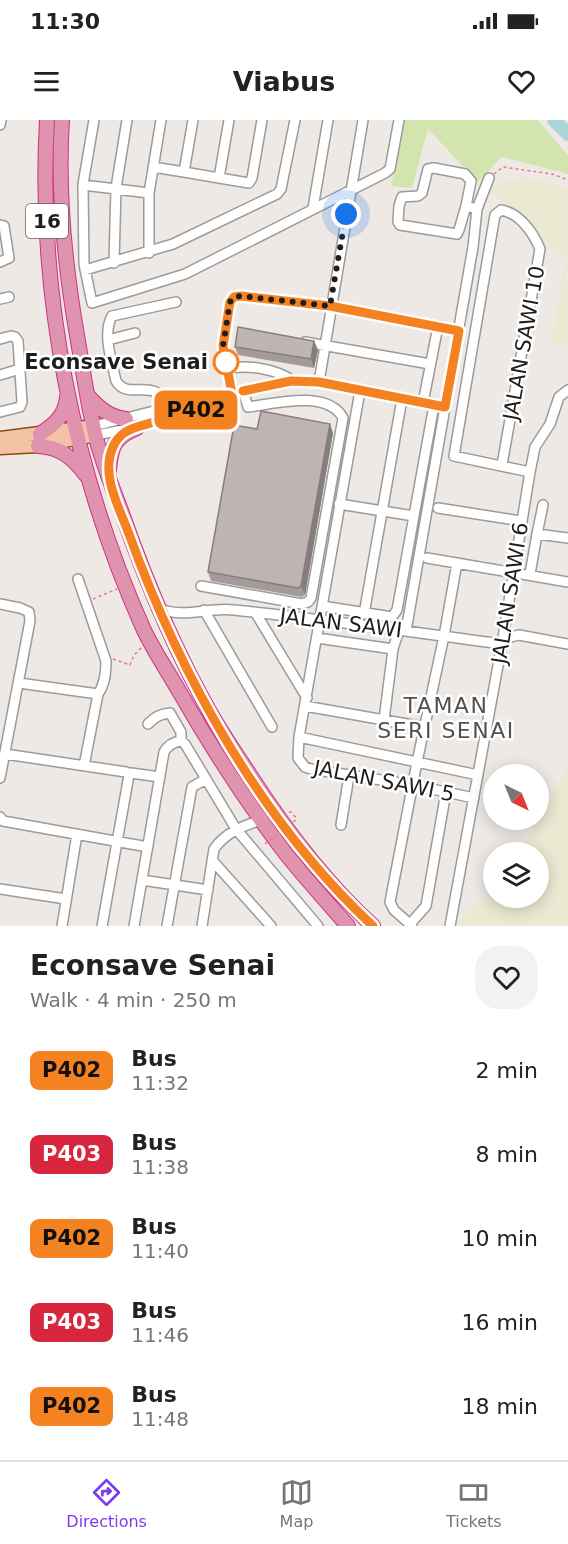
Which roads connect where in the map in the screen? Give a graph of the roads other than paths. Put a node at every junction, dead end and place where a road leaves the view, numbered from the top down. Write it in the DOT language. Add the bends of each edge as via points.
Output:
graph roads {
  1 [pos="1,120"];
  2 [pos="48,120"];
  3 [pos="62,120"];
  4 [pos="94,120"];
  5 [pos="127,120"];
  6 [pos="161,120"];
  7 [pos="193,120"];
  8 [pos="229,120"];
  9 [pos="262,120"];
  10 [pos="295,120"];
  11 [pos="328,120"];
  12 [pos="363,120"];
  13 [pos="399,120"];
  14 [pos="0,124"];
  15 [pos="153,167"];
  16 [pos="183,172"];
  17 [pos="219,175"];
  18 [pos="489,178"];
  19 [pos="83,185"];
  20 [pos="116,188"];
  21 [pos="350,191"];
  22 [pos="149,193"];
  23 [pos="466,206"];
  24 [pos="313,208"];
  25 [pos="477,209"];
  26 [pos="0,225"];
  27 [pos="149,253"];
  28 [pos="4,260"];
  29 [pos="114,263"];
  30 [pos="85,270"];
  31 [pos="176,302"];
  32 [pos="330,306"];
  33 [pos="226,326"];
  34 [pos="438,326"];
  35 [pos="237,328"];
  36 [pos="459,331"];
  37 [pos="135,333"];
  38 [pos="0,339"];
  39 [pos="292,339"];
  40 [pos="108,340"];
  41 [pos="324,346"];
  42 [pos="430,364"];
  43 [pos="20,369"];
  44 [pos="227,369"];
  45 [pos="0,375"];
  46 [pos="293,381"];
  47 [pos="319,382"];
  48 [pos="568,390"];
  49 [pos="243,391"];
  50 [pos="360,391"];
  51 [pos="68,392"];
  52 [pos="232,394"];
  53 [pos="88,396"];
  54 [pos="402,399"];
  55 [pos="423,403"];
  56 [pos="434,405"];
  57 [pos="445,407"];
  58 [pos="162,409"];
  59 [pos="231,411"];
  60 [pos="0,412"];
  61 [pos="131,423"];
  62 [pos="95,431"];
  63 [pos="78,435"];
  64 [pos="0,438"];
  65 [pos="39,440"];
  66 [pos="0,448"];
  67 [pos="502,465"];
  68 [pos="530,472"];
  69 [pos="109,477"];
  70 [pos="88,479"];
  71 [pos="339,504"];
  72 [pos="543,505"];
  73 [pos="438,508"];
  74 [pos="382,511"];
  75 [pos="414,516"];
  76 [pos="521,521"];
  77 [pos="324,525"];
  78 [pos="335,527"];
  79 [pos="537,534"];
  80 [pos="568,538"];
  81 [pos="427,558"];
  82 [pos="458,563"];
  83 [pos="513,572"];
  84 [pos="530,574"];
  85 [pos="78,579"];
  86 [pos="568,582"];
  87 [pos="201,586"];
  88 [pos="0,604"];
  89 [pos="322,606"];
  90 [pos="157,608"];
  91 [pos="204,610"];
  92 [pos="255,612"];
  93 [pos="181,614"];
  94 [pos="364,614"];
  95 [pos="320,619"];
  96 [pos="403,630"];
  97 [pos="170,634"];
  98 [pos="444,636"];
  99 [pos="317,638"];
  100 [pos="502,642"];
  101 [pos="568,644"];
  102 [pos="393,649"];
  103 [pos="20,683"];
  104 [pos="98,694"];
  105 [pos="306,702"];
  106 [pos="384,720"];
  107 [pos="148,724"];
  108 [pos="272,727"];
  109 [pos="424,727"];
  110 [pos="299,737"];
  111 [pos="181,741"];
  112 [pos="4,748"];
  113 [pos="417,762"];
  114 [pos="84,766"];
  115 [pos="126,772"];
  116 [pos="478,775"];
  117 [pos="349,776"];
  118 [pos="160,777"];
  119 [pos="0,778"];
  120 [pos="206,779"];
  121 [pos="413,786"];
  122 [pos="446,792"];
  123 [pos="474,798"];
  124 [pos="0,817"];
  125 [pos="261,819"];
  126 [pos="341,825"];
  127 [pos="236,830"];
  128 [pos="77,834"];
  129 [pos="116,841"];
  130 [pos="148,847"];
  131 [pos="212,860"];
  132 [pos="142,880"];
  133 [pos="174,885"];
  134 [pos="0,889"];
  135 [pos="208,890"];
  136 [pos="66,899"];
  137 [pos="411,925"];
  138 [pos="62,926"];
  139 [pos="102,926"];
  140 [pos="134,926"];
  141 [pos="167,926"];
  142 [pos="205,926"];
  143 [pos="270,926"];
  144 [pos="318,926"];
  145 [pos="348,926"];
  146 [pos="373,926"];
  147 [pos="450,926"];
  1 -- 14 [label="street"];
  2 -- 51 [label="highway, 16" via="47,228 56,322"];
  3 -- 53 [label="highway, 16" via="62,219 69,289"];
  4 -- 19 [label="street"];
  5 -- 20 [label="street"];
  6 -- 15 [label="street"];
  7 -- 16 [label="street"];
  8 -- 17 [label="street"];
  9 -- 17 [label="street" via="251,182"];
  10 -- 27 [label="street" via="277,194"];
  11 -- 24 [label="street"];
  12 -- 21 [label="street"];
  13 -- 21 [label="street" via="390,169"];
  15 -- 16 [label="street"];
  15 -- 22 [label="street"];
  16 -- 17 [label="street"];
  18 -- 25 [label="street"];
  19 -- 20 [label="street"];
  19 -- 30 [label="street"];
  20 -- 22 [label="street"];
  20 -- 29 [label="street"];
  21 -- 24 [label="street"];
  21 -- 32 [label="street"];
  22 -- 27 [label="street"];
  23 -- 23 [label="street" via="469,177 428,169 422,193 402,197 398,222 457,234"];
  23 -- 25 [label="street"];
  24 -- 30 [label="street" via="185,274 95,303 91,301"];
  25 -- 36 [label="street"];
  26 -- 28 [label="street" via="4,226"];
  27 -- 29 [label="street"];
  29 -- 30 [label="street"];
  31 -- 40 [label="street" via="112,316"];
  32 -- 33 [label="street" via="234,297"];
  32 -- 34 [label="street"];
  32 -- 41 [label="street"];
  33 -- 35 [label="street"];
  33 -- 44 [label="street" via="223,346"];
  34 -- 36 [label="street"];
  34 -- 42 [label="street"];
  36 -- 57 [label="street"];
  37 -- 40 [label="street"];
  38 -- 43 [label="street" via="11,336 18,341"];
  39 -- 41 [label="street"];
  40 -- 58 [label="street" via="116,381 132,391 151,390 158,396"];
  41 -- 42 [label="street"];
  41 -- 47 [label="street"];
  42 -- 55 [label="street"];
  43 -- 45 [label="street"];
  43 -- 60 [label="street" via="22,405"];
  44 -- 46 [label="street" via="240,366 284,374"];
  44 -- 52 [label="street"];
  46 -- 47 [label="street"];
  46 -- 49 [label="street"];
  47 -- 50 [label="street"];
  48 -- 68 [label="street, JALAN SAWI 6" via="560,397 536,447"];
  49 -- 52 [label="street"];
  49 -- 77 [label="street" via="248,407 309,400 332,405 343,417"];
  50 -- 54 [label="street"];
  50 -- 71 [label="street"];
  51 -- 63 [label="highway, 16"];
  51 -- 65 [label="highway" via="62,416"];
  52 -- 58 [label="street"];
  52 -- 59 [label="street"];
  52 -- 61 [label="street" via="220,402"];
  53 -- 61 [label="highway" via="103,411"];
  53 -- 62 [label="highway, 16"];
  54 -- 55 [label="street"];
  54 -- 74 [label="street"];
  55 -- 56 [label="street"];
  56 -- 57 [label="street"];
  56 -- 75 [label="street"];
  57 -- 96 [label="street"];
  58 -- 61 [label="street"];
  61 -- 62 [label="street"];
  61 -- 62 [label="street"];
  61 -- 69 [label="highway" via="113,447"];
  62 -- 63 [label="main road"];
  62 -- 69 [label="highway, 16"];
  63 -- 65 [label="main road"];
  63 -- 70 [label="highway, 16"];
  64 -- 65 [label="main road"];
  65 -- 66 [label="main road"];
  65 -- 70 [label="highway" via="69,455"];
  67 -- 67 [label="street, JALAN SAWI 10" via="540,249 529,229 501,210 495,215 454,456"];
  67 -- 68 [label="street"];
  68 -- 76 [label="street, JALAN SAWI 6"];
  69 -- 90 [label="highway, 16"];
  70 -- 125 [label="highway, 16" via="150,641 197,724"];
  71 -- 74 [label="street"];
  71 -- 78 [label="street"];
  72 -- 79 [label="street"];
  73 -- 76 [label="street"];
  74 -- 75 [label="street"];
  74 -- 94 [label="street"];
  75 -- 94 [label="street" via="398,610 392,616"];
  76 -- 83 [label="street, JALAN SAWI 6"];
  77 -- 78 [label="street"];
  77 -- 87 [label="street" via="311,598 306,603"];
  78 -- 89 [label="street"];
  79 -- 80 [label="street"];
  79 -- 84 [label="street"];
  81 -- 82 [label="street"];
  82 -- 83 [label="street"];
  82 -- 98 [label="street"];
  83 -- 84 [label="street"];
  83 -- 100 [label="street, JALAN SAWI 6"];
  84 -- 86 [label="street"];
  85 -- 104 [label="street" via="106,661 105,680"];
  88 -- 103 [label="street" via="29,612"];
  89 -- 94 [label="street"];
  89 -- 95 [label="street"];
  90 -- 93 [label="street, JALAN SAWI"];
  90 -- 97 [label="highway, 16"];
  91 -- 92 [label="street, JALAN SAWI"];
  91 -- 93 [label="street, JALAN SAWI"];
  91 -- 108 [label="street"];
  92 -- 95 [label="street, JALAN SAWI"];
  92 -- 105 [label="street"];
  93 -- 97 [label="street"];
  95 -- 96 [label="street, JALAN SAWI"];
  95 -- 99 [label="street"];
  96 -- 98 [label="street, JALAN SAWI"];
  96 -- 102 [label="street"];
  97 -- 146 [label="highway, 16" via="211,715 279,819"];
  98 -- 100 [label="street, JALAN SAWI"];
  98 -- 109 [label="street"];
  99 -- 102 [label="street"];
  99 -- 105 [label="street"];
  100 -- 101 [label="street, JALAN SAWI" via="519,635"];
  100 -- 116 [label="street, JALAN SAWI 6"];
  102 -- 106 [label="street"];
  103 -- 104 [label="street"];
  103 -- 112 [label="street"];
  104 -- 114 [label="street"];
  105 -- 106 [label="street"];
  105 -- 110 [label="street"];
  106 -- 109 [label="street"];
  107 -- 111 [label="street" via="170,713 181,732"];
  109 -- 113 [label="street"];
  110 -- 113 [label="street"];
  110 -- 117 [label="street, JALAN SAWI 5" via="298,758 305,767"];
  111 -- 118 [label="street" via="167,748"];
  111 -- 120 [label="street"];
  112 -- 114 [label="street"];
  112 -- 119 [label="street"];
  113 -- 116 [label="street"];
  113 -- 121 [label="street"];
  114 -- 115 [label="street"];
  116 -- 123 [label="street, JALAN SAWI 6"];
  117 -- 121 [label="street, JALAN SAWI 5"];
  117 -- 126 [label="street"];
  118 -- 129 [label="street" via="129,775"];
  118 -- 130 [label="street"];
  120 -- 127 [label="street"];
  120 -- 133 [label="street" via="192,787"];
  121 -- 122 [label="street, JALAN SAWI 5"];
  121 -- 137 [label="street" via="390,902"];
  122 -- 123 [label="street, JALAN SAWI 5"];
  122 -- 137 [label="street" via="426,906"];
  123 -- 147 [label="street, JALAN SAWI 6"];
  124 -- 128 [label="street"];
  125 -- 127 [label="street"];
  125 -- 145 [label="highway, 16"];
  127 -- 131 [label="street" via="222,838"];
  127 -- 144 [label="street"];
  128 -- 129 [label="street"];
  128 -- 136 [label="street"];
  129 -- 130 [label="street"];
  129 -- 139 [label="street"];
  130 -- 132 [label="street"];
  131 -- 135 [label="street"];
  131 -- 143 [label="street"];
  132 -- 133 [label="street"];
  132 -- 140 [label="street"];
  133 -- 135 [label="street"];
  133 -- 141 [label="street"];
  134 -- 136 [label="street"];
  135 -- 142 [label="street"];
  136 -- 138 [label="street"];
}
